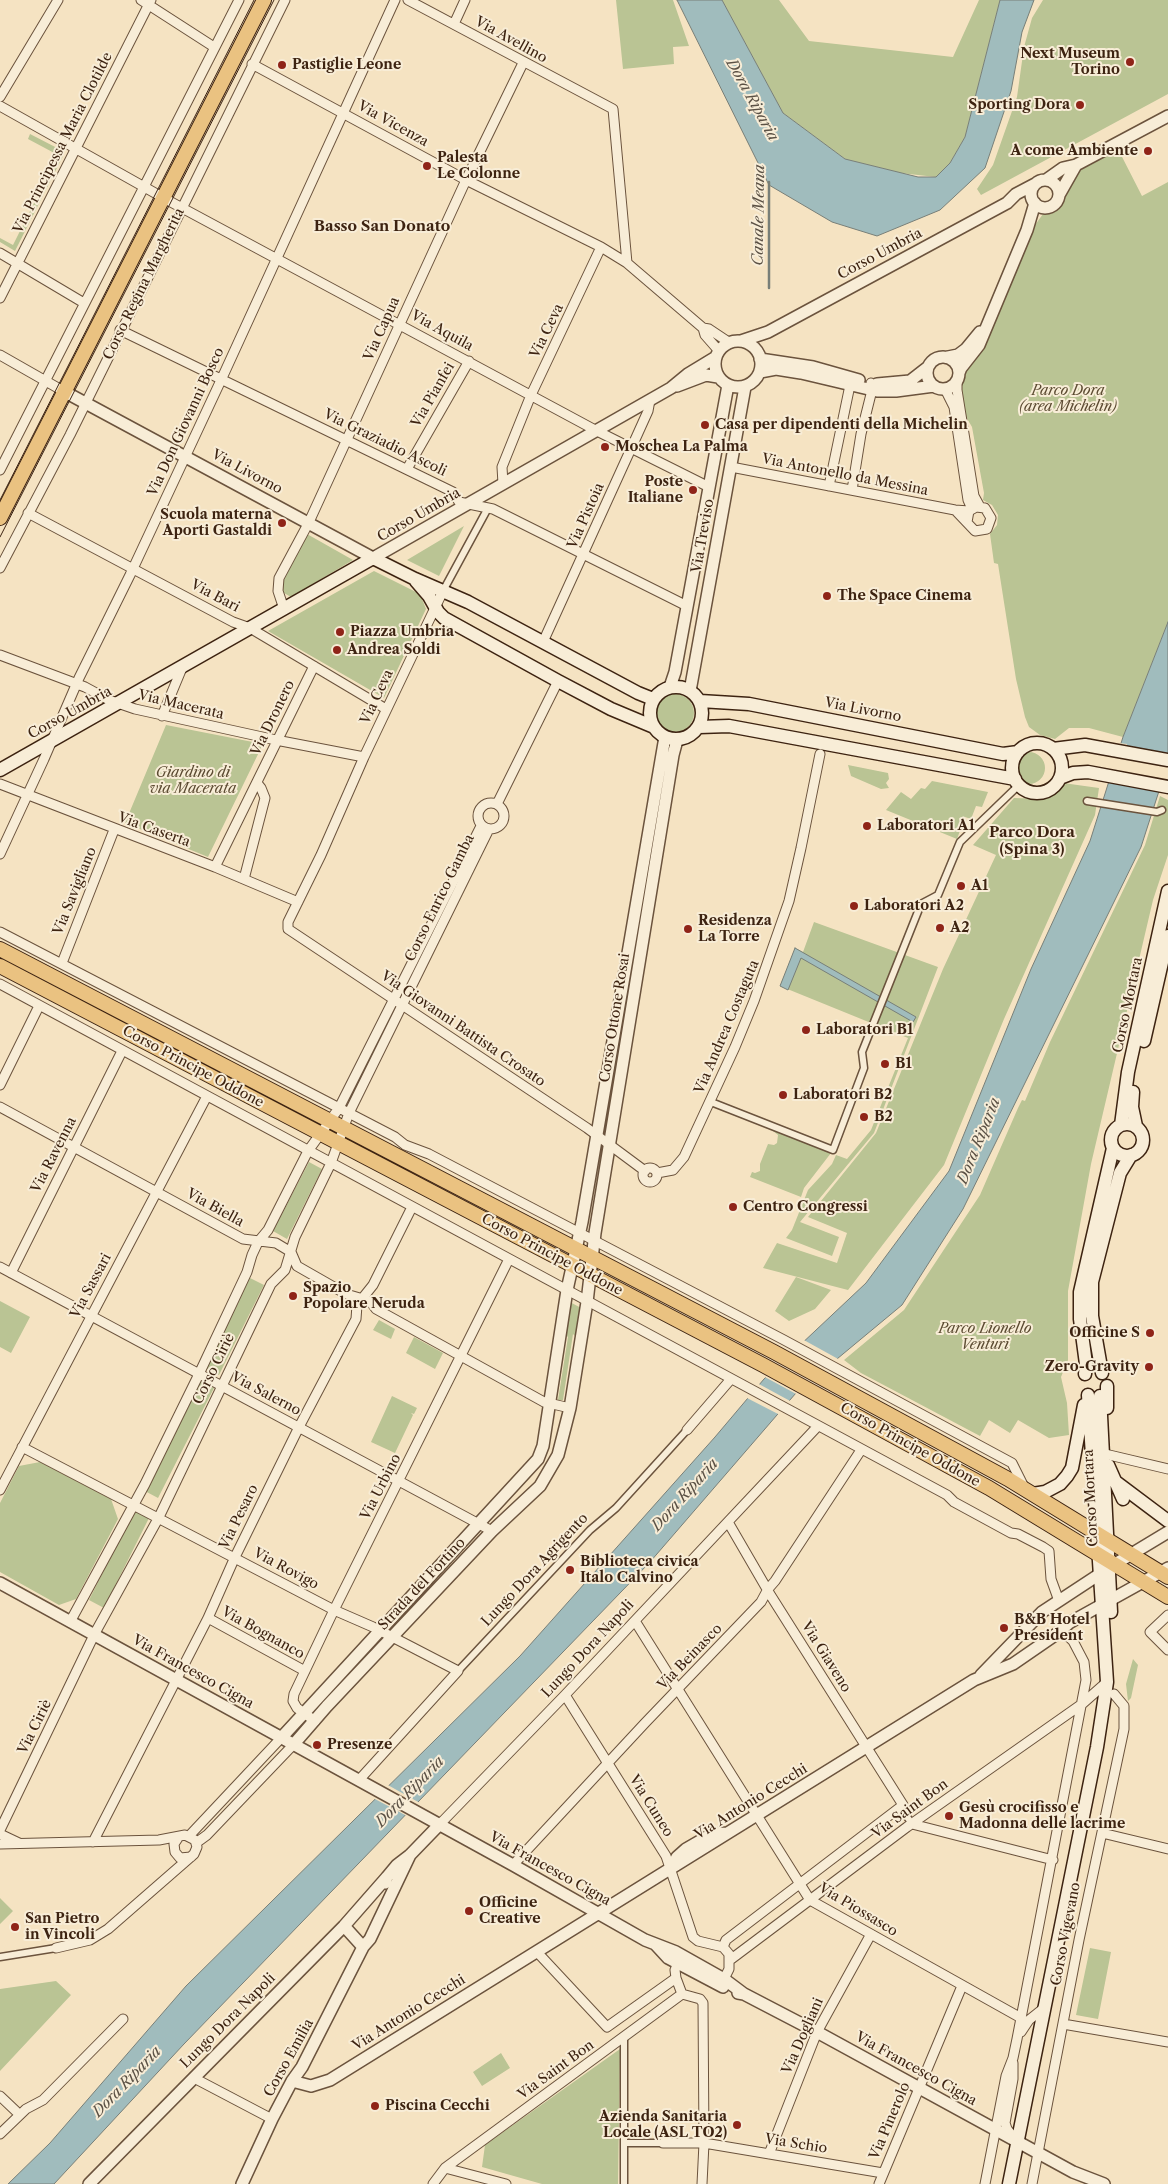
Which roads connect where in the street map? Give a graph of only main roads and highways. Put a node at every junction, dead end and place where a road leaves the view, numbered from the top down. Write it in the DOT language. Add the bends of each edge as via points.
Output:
graph roads {
  1 [pos="264,0"];
  2 [pos="0,518"];
  3 [pos="373,558"];
  4 [pos="415,579"];
  5 [pos="654,700"];
  6 [pos="700,701"];
  7 [pos="654,727"];
  8 [pos="699,727"];
  9 [pos="1053,749"];
  10 [pos="1018,752"];
  11 [pos="1168,760"];
  12 [pos="0,770"];
  13 [pos="1060,778"];
  14 [pos="1017,782"];
  15 [pos="1168,786"];
  16 [pos="1168,891"];
  17 [pos="1168,936"];
  18 [pos="0,949"];
  19 [pos="0,966"];
  20 [pos="1121,1125"];
  21 [pos="1136,1126"];
  22 [pos="1113,1148"];
  23 [pos="1131,1155"];
  24 [pos="1102,1373"];
  25 [pos="1085,1374"];
  26 [pos="1095,1392"];
  27 [pos="1113,1479"];
  28 [pos="1029,1492"];
  29 [pos="1123,1499"];
  30 [pos="1168,1521"];
  31 [pos="1103,1536"];
  32 [pos="1106,1564"];
  33 [pos="1166,1572"];
  34 [pos="1168,1597"];
  35 [pos="1107,1602"];
  36 [pos="1098,1745"];
  37 [pos="1010,2184"];
  1 -- 2 [label="main road, Corso Regina Margherita"];
  3 -- 4 [label="main road, Via Livorno"];
  3 -- 12 [label="main road, Corso Umbria"];
  4 -- 5 [label="main road, Via Livorno" via="443,590"];
  4 -- 7 [label="main road, Via Livorno" via="441,616 611,709"];
  5 -- 6 [label="main road" via="662,690 680,687 690,690"];
  5 -- 7 [label="main road" via="650,713"];
  6 -- 8 [label="main road" via="703,714"];
  6 -- 10 [label="main road, Via Livorno" via="749,704 1003,754"];
  7 -- 8 [label="main road" via="671,738 690,736"];
  8 -- 14 [label="main road" via="734,727"];
  9 -- 10 [label="main road" via="1035,743"];
  9 -- 11 [label="main road" via="1078,745"];
  9 -- 13 [label="main road" via="1061,762"];
  10 -- 14 [label="main road" via="1012,766"];
  13 -- 14 [label="main road" via="1043,792 1030,792"];
  13 -- 15 [label="main road" via="1080,772"];
  16 -- 20 [label="main road, Corso Mortara" via="1128,1072"];
  17 -- 21 [label="main road, Corso Mortara" via="1136,1074 1132,1101"];
  18 -- 28 [label="main road, Corso Principe Oddone" via="774,1352"];
  19 -- 32 [label="main road, Corso Principe Oddone" via="821,1396 989,1488"];
  20 -- 21 [label="main road"];
  20 -- 22 [label="main road" via="1113,1133"];
  21 -- 23 [label="main road" via="1142,1135 1142,1143"];
  22 -- 23 [label="main road" via="1120,1154"];
  22 -- 25 [label="main road" via="1080,1292"];
  23 -- 24 [label="main road" via="1120,1173 1092,1282 1092,1316"];
  24 -- 25 [label="main road" via="1093,1370"];
  24 -- 26 [label="main road" via="1106,1378"];
  25 -- 26 [label="main road" via="1081,1380"];
  26 -- 27 [label="main road" via="1105,1422 1105,1454"];
  26 -- 28 [label="main road" via="1084,1405 1072,1468 1060,1484 1045,1492"];
  26 -- 31 [label="main road, Corso Mortara"];
  27 -- 29 [label="main road"];
  27 -- 30 [label="main road"];
  28 -- 31 [label="main road, Corso Principe Oddone"];
  31 -- 32 [label="main road"];
  31 -- 33 [label="main road, Corso Principe Oddone"];
  32 -- 34 [label="main road, Corso Principe Oddone"];
  32 -- 35 [label="main road"];
  35 -- 36 [label="main road, Corso Vigevano" via="1107,1682"];
  35 -- 36 [label="main road, Corso Vigevano" via="1114,1694"];
  36 -- 37 [label="main road, Corso Vigevano"];
}
